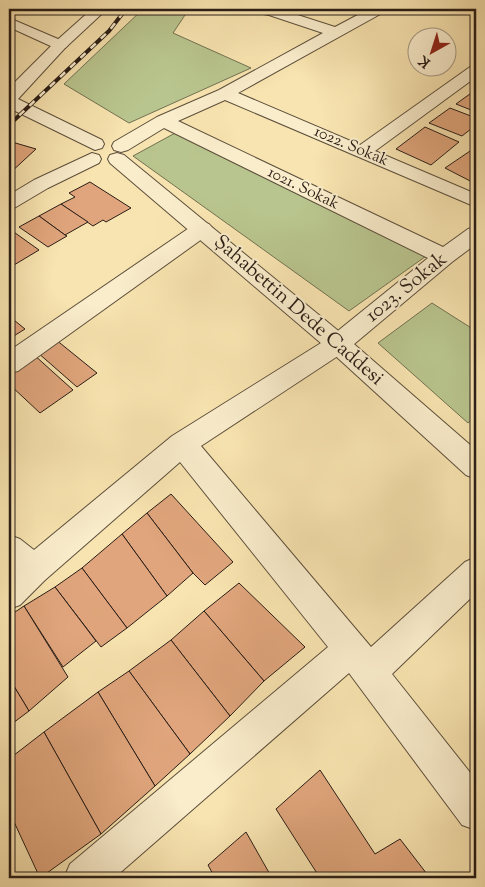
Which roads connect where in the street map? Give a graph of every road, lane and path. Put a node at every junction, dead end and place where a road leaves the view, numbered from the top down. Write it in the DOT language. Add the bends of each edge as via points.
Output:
graph roads {
  1 [pos="100,9"];
  2 [pos="379,9"];
  3 [pos="267,10"];
  4 [pos="9,22"];
  5 [pos="336,33"];
  6 [pos="60,45"];
  7 [pos="476,70"];
  8 [pos="225,94"];
  9 [pos="9,99"];
  10 [pos="163,121"];
  11 [pos="93,151"];
  12 [pos="363,151"];
  13 [pos="119,152"];
  14 [pos="476,201"];
  15 [pos="9,203"];
  16 [pos="202,229"];
  17 [pos="476,234"];
  18 [pos="444,257"];
  19 [pos="338,344"];
  20 [pos="9,364"];
  21 [pos="182,444"];
  22 [pos="476,467"];
  23 [pos="9,549"];
  24 [pos="34,570"];
  25 [pos="476,572"];
  26 [pos="9,594"];
  27 [pos="360,661"];
  28 [pos="476,811"];
  29 [pos="84,878"];
  1 -- 6 [label="street"];
  2 -- 5 [label="street"];
  3 -- 5 [label="street"];
  4 -- 6 [label="street"];
  5 -- 8 [label="street"];
  6 -- 9 [label="street"];
  7 -- 12 [label="street"];
  8 -- 10 [label="street"];
  8 -- 12 [label="street, 1022. Sokak"];
  9 -- 11 [label="street"];
  10 -- 13 [label="street"];
  10 -- 18 [label="street, 1021. Sokak"];
  11 -- 13 [label="street" via="101,162"];
  11 -- 15 [label="street"];
  12 -- 14 [label="street, 1022. Sokak"];
  13 -- 16 [label="street, Şahabettin Dede Caddesi" via="146,184"];
  16 -- 19 [label="street, Şahabettin Dede Caddesi"];
  16 -- 20 [label="street"];
  17 -- 18 [label="street, 1023. Sokak"];
  18 -- 19 [label="street, 1023. Sokak"];
  19 -- 21 [label="street, 1023. Sokak"];
  19 -- 22 [label="street, Şahabettin Dede Caddesi"];
  21 -- 24 [label="street, 1023. Sokak"];
  21 -- 27 [label="street"];
  23 -- 24 [label="street"];
  24 -- 26 [label="street, 1023. Sokak"];
  25 -- 27 [label="street"];
  27 -- 28 [label="street"];
  27 -- 29 [label="street"];
}
